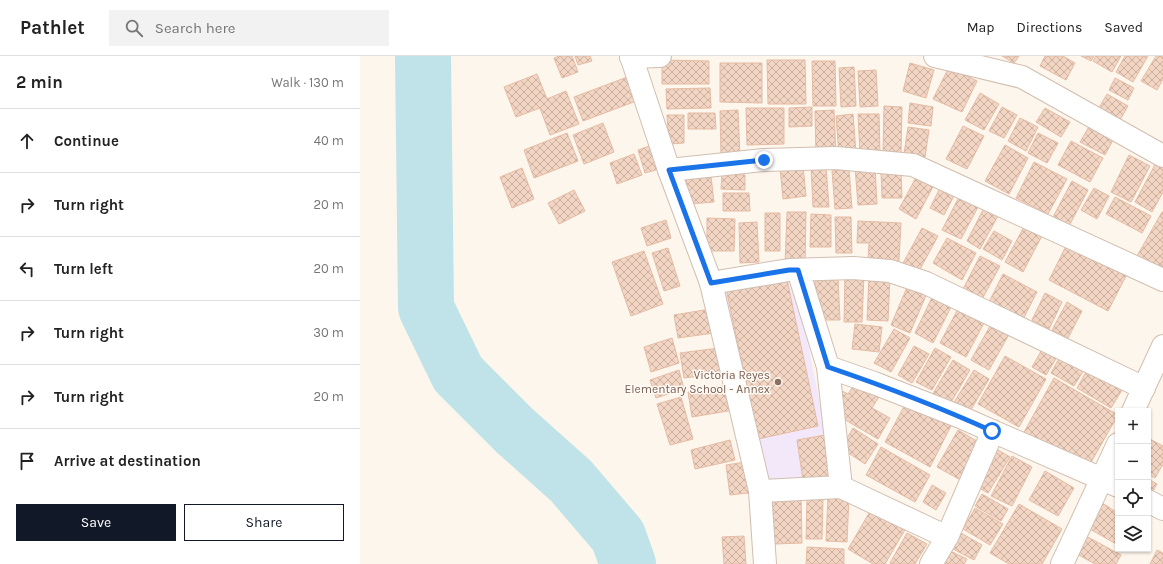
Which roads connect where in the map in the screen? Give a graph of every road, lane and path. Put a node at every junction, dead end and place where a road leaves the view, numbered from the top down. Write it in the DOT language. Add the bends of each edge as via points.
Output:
graph roads {
  1 [pos="660,56"];
  2 [pos="935,56"];
  3 [pos="631,57"];
  4 [pos="1163,156"];
  5 [pos="669,170"];
  6 [pos="798,270"];
  7 [pos="1163,280"];
  8 [pos="711,283"];
  9 [pos="1163,346"];
  10 [pos="828,367"];
  11 [pos="1144,388"];
  12 [pos="1134,408"];
  13 [pos="992,431"];
  14 [pos="1115,458"];
  15 [pos="1110,482"];
  16 [pos="842,487"];
  17 [pos="760,491"];
  18 [pos="1151,503"];
  19 [pos="1163,509"];
  20 [pos="947,537"];
  21 [pos="765,564"];
  22 [pos="931,564"];
  23 [pos="1062,564"];
  1 -- 3 [label="street"];
  2 -- 4 [label="street" via="1022,77"];
  3 -- 5 [label="street"];
  5 -- 7 [label="street" via="764,160 836,158 913,165"];
  5 -- 8 [label="street"];
  6 -- 8 [label="street"];
  6 -- 10 [label="street"];
  6 -- 11 [label="street" via="853,268 890,271 926,283"];
  8 -- 17 [label="street"];
  9 -- 11 [label="street"];
  10 -- 13 [label="street"];
  10 -- 16 [label="street"];
  11 -- 12 [label="street"];
  13 -- 15 [label="street"];
  13 -- 20 [label="street"];
  14 -- 15 [label="street"];
  15 -- 23 [label="street"];
  16 -- 17 [label="street"];
  16 -- 20 [label="street"];
  17 -- 21 [label="street"];
  18 -- 19 [label="street"];
  20 -- 22 [label="street"];
}
